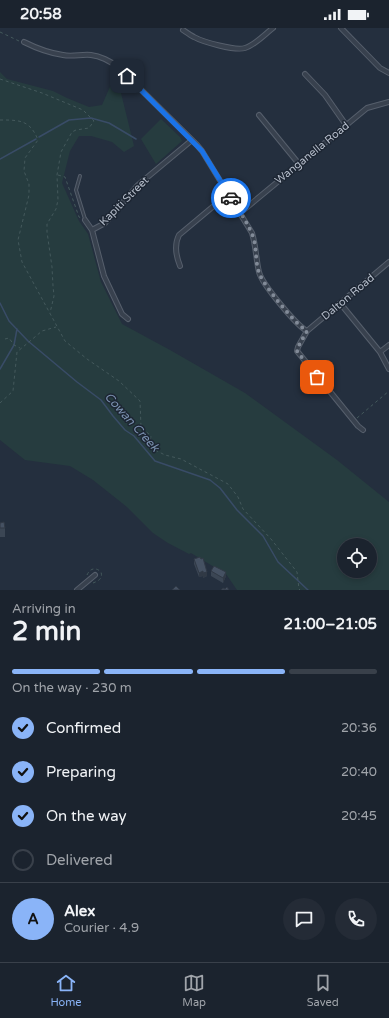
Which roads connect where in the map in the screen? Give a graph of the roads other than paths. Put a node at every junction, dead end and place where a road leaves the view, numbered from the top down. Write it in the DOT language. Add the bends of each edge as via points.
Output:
graph roads {
  1 [pos="273,28"];
  2 [pos="341,28"];
  3 [pos="183,30"];
  4 [pos="24,42"];
  5 [pos="389,73"];
  6 [pos="305,74"];
  7 [pos="389,102"];
  8 [pos="259,116"];
  9 [pos="346,125"];
  10 [pos="192,140"];
  11 [pos="299,164"];
  12 [pos="80,176"];
  13 [pos="228,194"];
  14 [pos="240,212"];
  15 [pos="85,220"];
  16 [pos="92,230"];
  17 [pos="389,262"];
  18 [pos="180,266"];
  19 [pos="340,303"];
  20 [pos="128,319"];
  21 [pos="307,331"];
  22 [pos="389,345"];
  23 [pos="380,352"];
  24 [pos="389,369"];
  25 [pos="363,430"];
  26 [pos="95,575"];
  27 [pos="77,590"];
  1 -- 3 [label="street" via="251,45 238,49 194,37"];
  2 -- 5 [label="street" via="380,68"];
  4 -- 10 [label="street" via="62,55 92,55 109,61"];
  6 -- 9 [label="street" via="325,95"];
  7 -- 9 [label="street, Wanganella Road" via="367,108"];
  8 -- 11 [label="street"];
  9 -- 11 [label="street, Wanganella Road"];
  10 -- 13 [label="street" via="202,151"];
  10 -- 16 [label="street, Kapiti Street" via="138,185 105,223"];
  11 -- 14 [label="street, Wanganella Road"];
  12 -- 15 [label="lane" via="76,190"];
  13 -- 14 [label="street"];
  13 -- 18 [label="street" via="179,235 176,245"];
  14 -- 21 [label="street" via="252,233 259,274 297,323"];
  15 -- 16 [label="street"];
  16 -- 20 [label="street" via="104,276 122,314"];
  17 -- 19 [label="street, Dalton Road"];
  19 -- 21 [label="street, Dalton Road"];
  19 -- 23 [label="street"];
  21 -- 25 [label="street" via="297,351"];
  22 -- 23 [label="street"];
  23 -- 24 [label="street"];
  26 -- 27 [label="street"];
}
